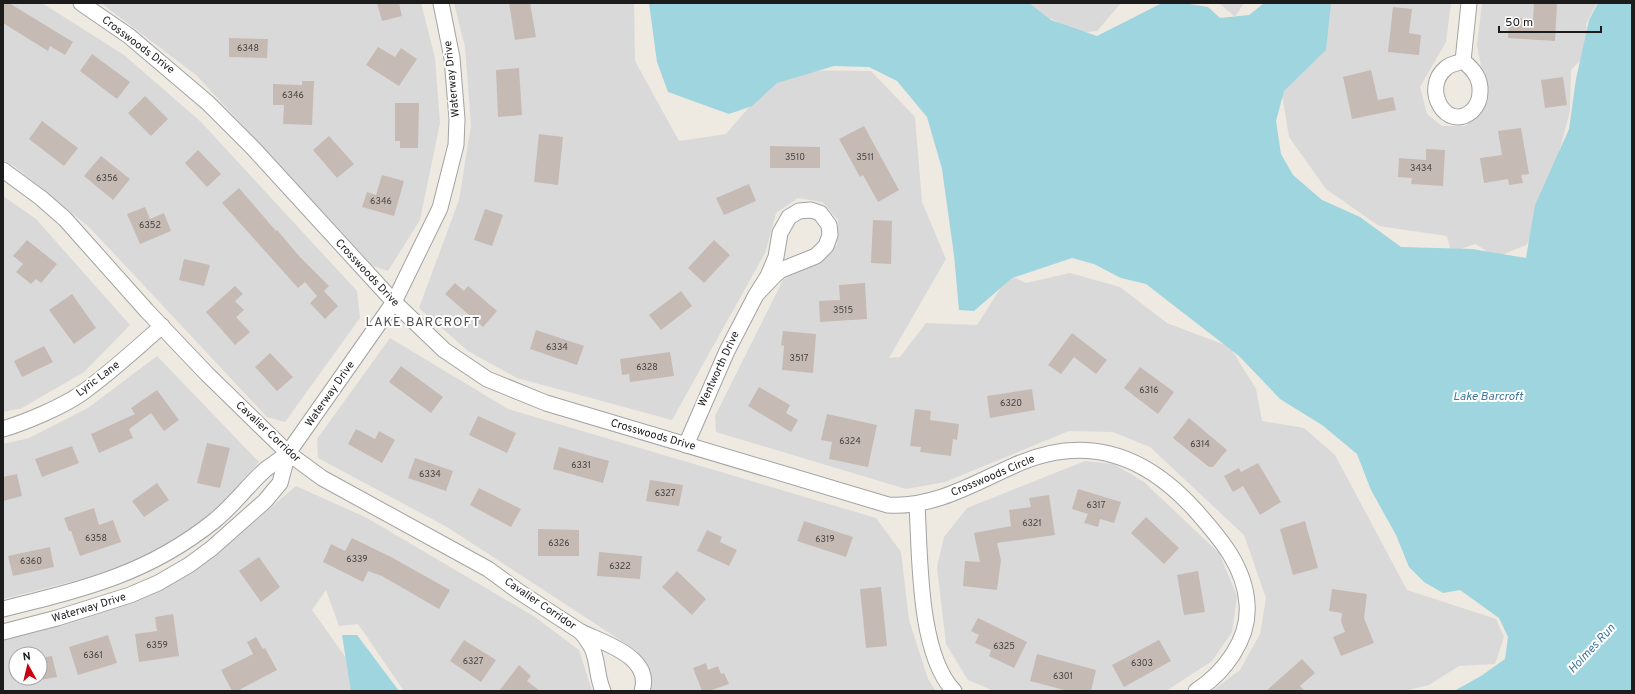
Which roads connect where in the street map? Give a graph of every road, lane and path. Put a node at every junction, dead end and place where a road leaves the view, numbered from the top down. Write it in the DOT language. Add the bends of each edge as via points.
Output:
graph roads {
  1 [pos="81,3"];
  2 [pos="441,3"];
  3 [pos="1469,3"];
  4 [pos="1464,61"];
  5 [pos="3,170"];
  6 [pos="756,295"];
  7 [pos="394,302"];
  8 [pos="162,326"];
  9 [pos="3,429"];
  10 [pos="686,445"];
  11 [pos="288,453"];
  12 [pos="918,505"];
  13 [pos="3,609"];
  14 [pos="3,632"];
  15 [pos="581,632"];
  16 [pos="603,691"];
  17 [pos="642,691"];
  18 [pos="954,691"];
  19 [pos="1196,691"];
  1 -- 7 [label="street, Crosswoods Drive" via="130,36 208,103 253,148"];
  2 -- 7 [label="street, Waterway Drive" via="452,58 456,99 456,145 440,208"];
  3 -- 4 [label="street"];
  5 -- 8 [label="street, Cavalier Corridor" via="65,219"];
  6 -- 6 [label="street, Wentworth Drive" via="768,276 776,257 780,233 789,217 799,211 811,210 820,213 827,220 830,230 823,250 816,256 781,270"];
  6 -- 10 [label="street, Wentworth Drive" via="726,351"];
  7 -- 10 [label="street, Crosswoods Drive" via="444,350 487,379 546,404"];
  7 -- 11 [label="street, Waterway Drive"];
  8 -- 9 [label="street, Lyric Lane" via="80,394"];
  8 -- 11 [label="street, Cavalier Corridor"];
  10 -- 12 [label="street, Crosswoods Drive" via="888,505"];
  11 -- 13 [label="street" via="266,470 216,520 162,557 101,584"];
  11 -- 14 [label="street, Waterway Drive" via="280,483 265,501 218,544 189,565 130,595"];
  11 -- 15 [label="street, Cavalier Corridor" via="322,478 488,569"];
  12 -- 18 [label="street" via="923,604 928,634 943,675"];
  12 -- 19 [label="street, Crosswoods Circle" via="958,492 1015,465 1056,451 1094,450 1109,453 1152,472 1186,500 1216,533 1230,553 1247,594 1248,610 1238,645 1219,672"];
  15 -- 16 [label="street, Cavalier Corridor" via="595,656 598,681"];
  15 -- 17 [label="street, Cavalier Corridor" via="629,655 642,672"];
}
